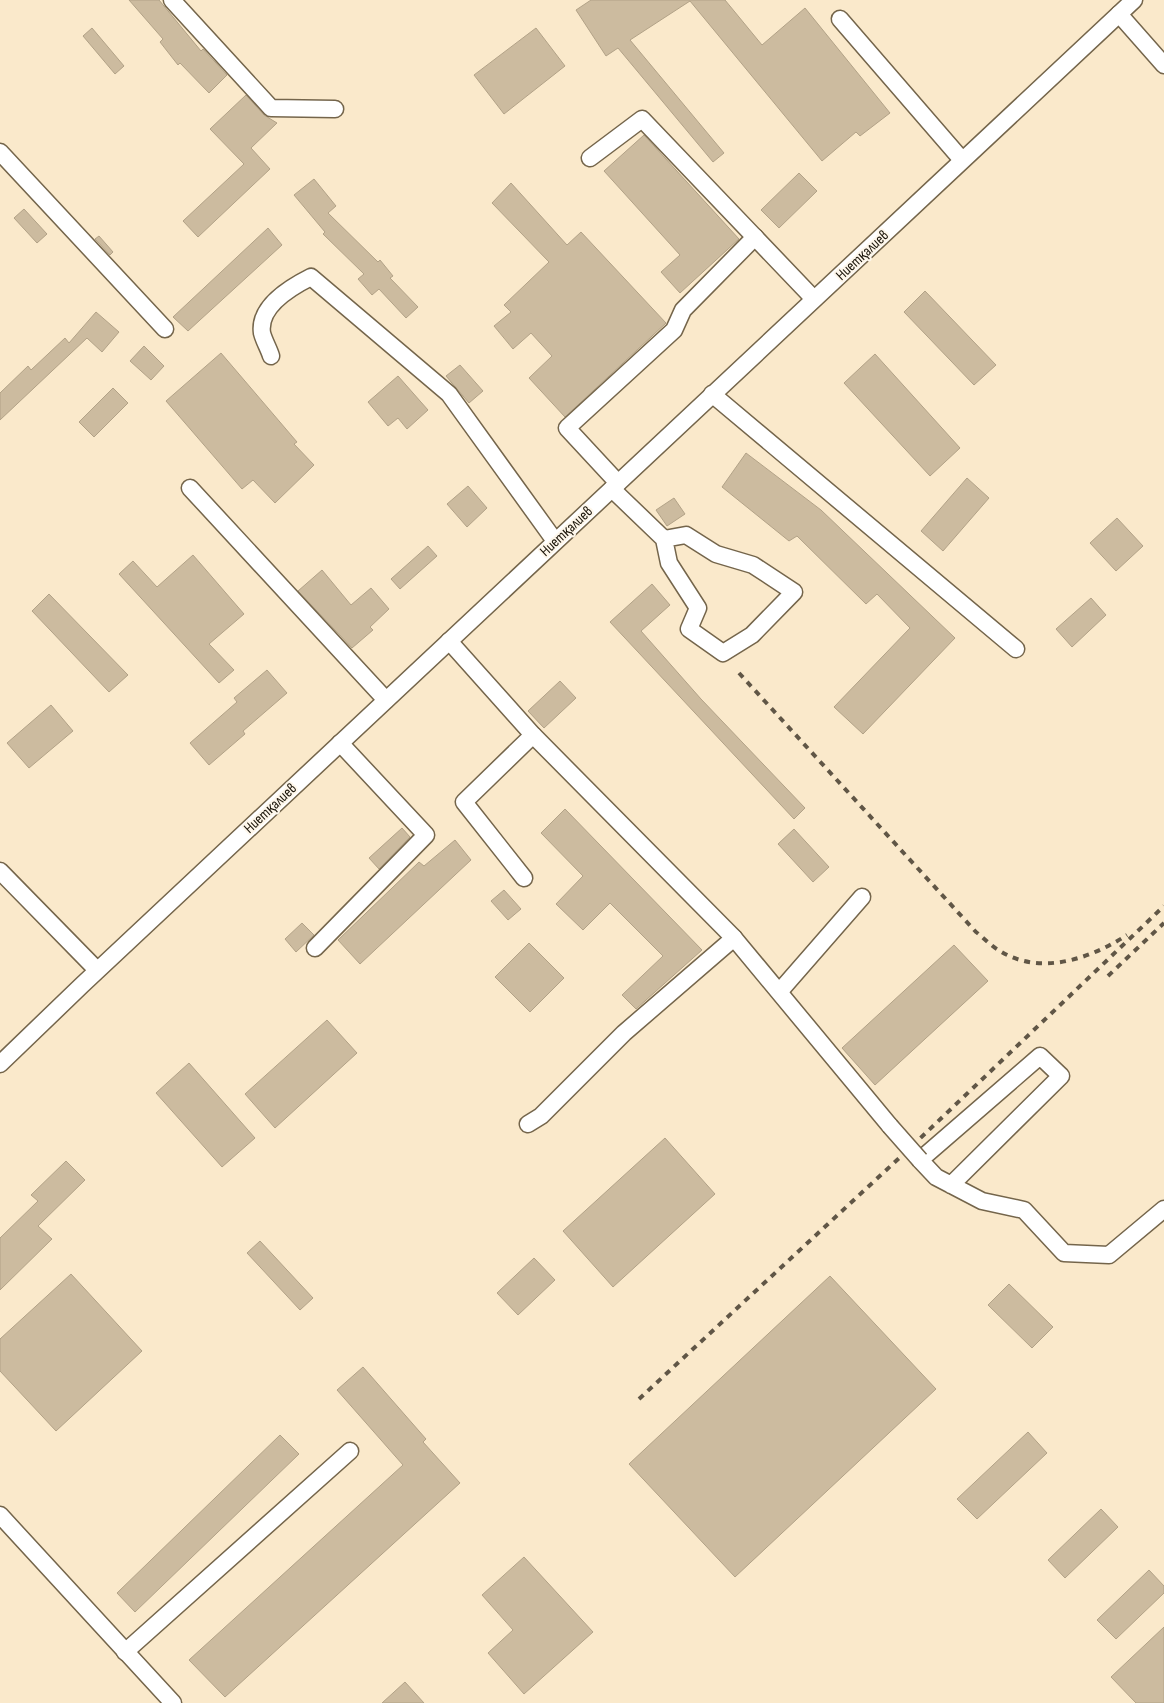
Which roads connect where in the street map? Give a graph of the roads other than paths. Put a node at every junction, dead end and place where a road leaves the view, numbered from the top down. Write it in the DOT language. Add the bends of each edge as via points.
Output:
graph roads {
  1 [pos="172,0"];
  2 [pos="1134,0"];
  3 [pos="1119,14"];
  4 [pos="840,19"];
  5 [pos="1164,65"];
  6 [pos="335,109"];
  7 [pos="0,152"];
  8 [pos="590,158"];
  9 [pos="962,160"];
  10 [pos="755,237"];
  11 [pos="814,299"];
  12 [pos="165,329"];
  13 [pos="271,356"];
  14 [pos="712,394"];
  15 [pos="615,486"];
  16 [pos="190,488"];
  17 [pos="664,539"];
  18 [pos="555,541"];
  19 [pos="448,642"];
  20 [pos="1016,649"];
  21 [pos="386,700"];
  22 [pos="533,735"];
  23 [pos="340,743"];
  24 [pos="0,871"];
  25 [pos="524,878"];
  26 [pos="862,897"];
  27 [pos="734,938"];
  28 [pos="316,948"];
  29 [pos="97,970"];
  30 [pos="780,991"];
  31 [pos="0,1064"];
  32 [pos="528,1124"];
  33 [pos="920,1160"];
  34 [pos="951,1185"];
  35 [pos="1164,1209"];
  36 [pos="350,1451"];
  37 [pos="0,1515"];
  38 [pos="125,1652"];
  39 [pos="173,1703"];
  1 -- 6 [label="street" via="271,108"];
  2 -- 3 [label="street, Ниетқалиев"];
  3 -- 5 [label="street"];
  3 -- 9 [label="street, Ниетқалиев"];
  4 -- 9 [label="street"];
  7 -- 12 [label="street"];
  8 -- 10 [label="street" via="642,119"];
  9 -- 11 [label="street, Ниетқалиев"];
  10 -- 11 [label="street"];
  10 -- 15 [label="street" via="683,310 674,330 568,428"];
  11 -- 14 [label="street, Ниетқалиев"];
  13 -- 18 [label="street" via="262,333 266,312 288,288 311,277 449,394"];
  14 -- 15 [label="street, Ниетқалиев"];
  14 -- 20 [label="street"];
  15 -- 17 [label="street"];
  15 -- 18 [label="street, Ниетқалиев"];
  16 -- 21 [label="street"];
  17 -- 17 [label="street" via="669,563 698,608 689,629 723,654 752,635 794,592 753,565 716,554 686,535"];
  18 -- 19 [label="street, Ниетқалиев"];
  19 -- 21 [label="street, Ниетқалиев"];
  19 -- 22 [label="street"];
  21 -- 23 [label="street, Ниетқалиев"];
  22 -- 25 [label="street" via="464,802"];
  22 -- 27 [label="street"];
  23 -- 28 [label="street" via="426,835"];
  23 -- 29 [label="street, Ниетқалиев"];
  24 -- 29 [label="street"];
  26 -- 30 [label="street"];
  27 -- 30 [label="street"];
  27 -- 32 [label="street" via="624,1033 541,1116"];
  29 -- 31 [label="street, Ниетқалиев"];
  30 -- 33 [label="street, bridge"];
  33 -- 34 [label="street" via="936,1178"];
  33 -- 34 [label="street" via="1040,1056 1061,1076"];
  34 -- 35 [label="street" via="982,1201 1024,1210 1064,1253 1109,1255"];
  36 -- 38 [label="street"];
  37 -- 38 [label="street"];
  38 -- 39 [label="street"];
}
